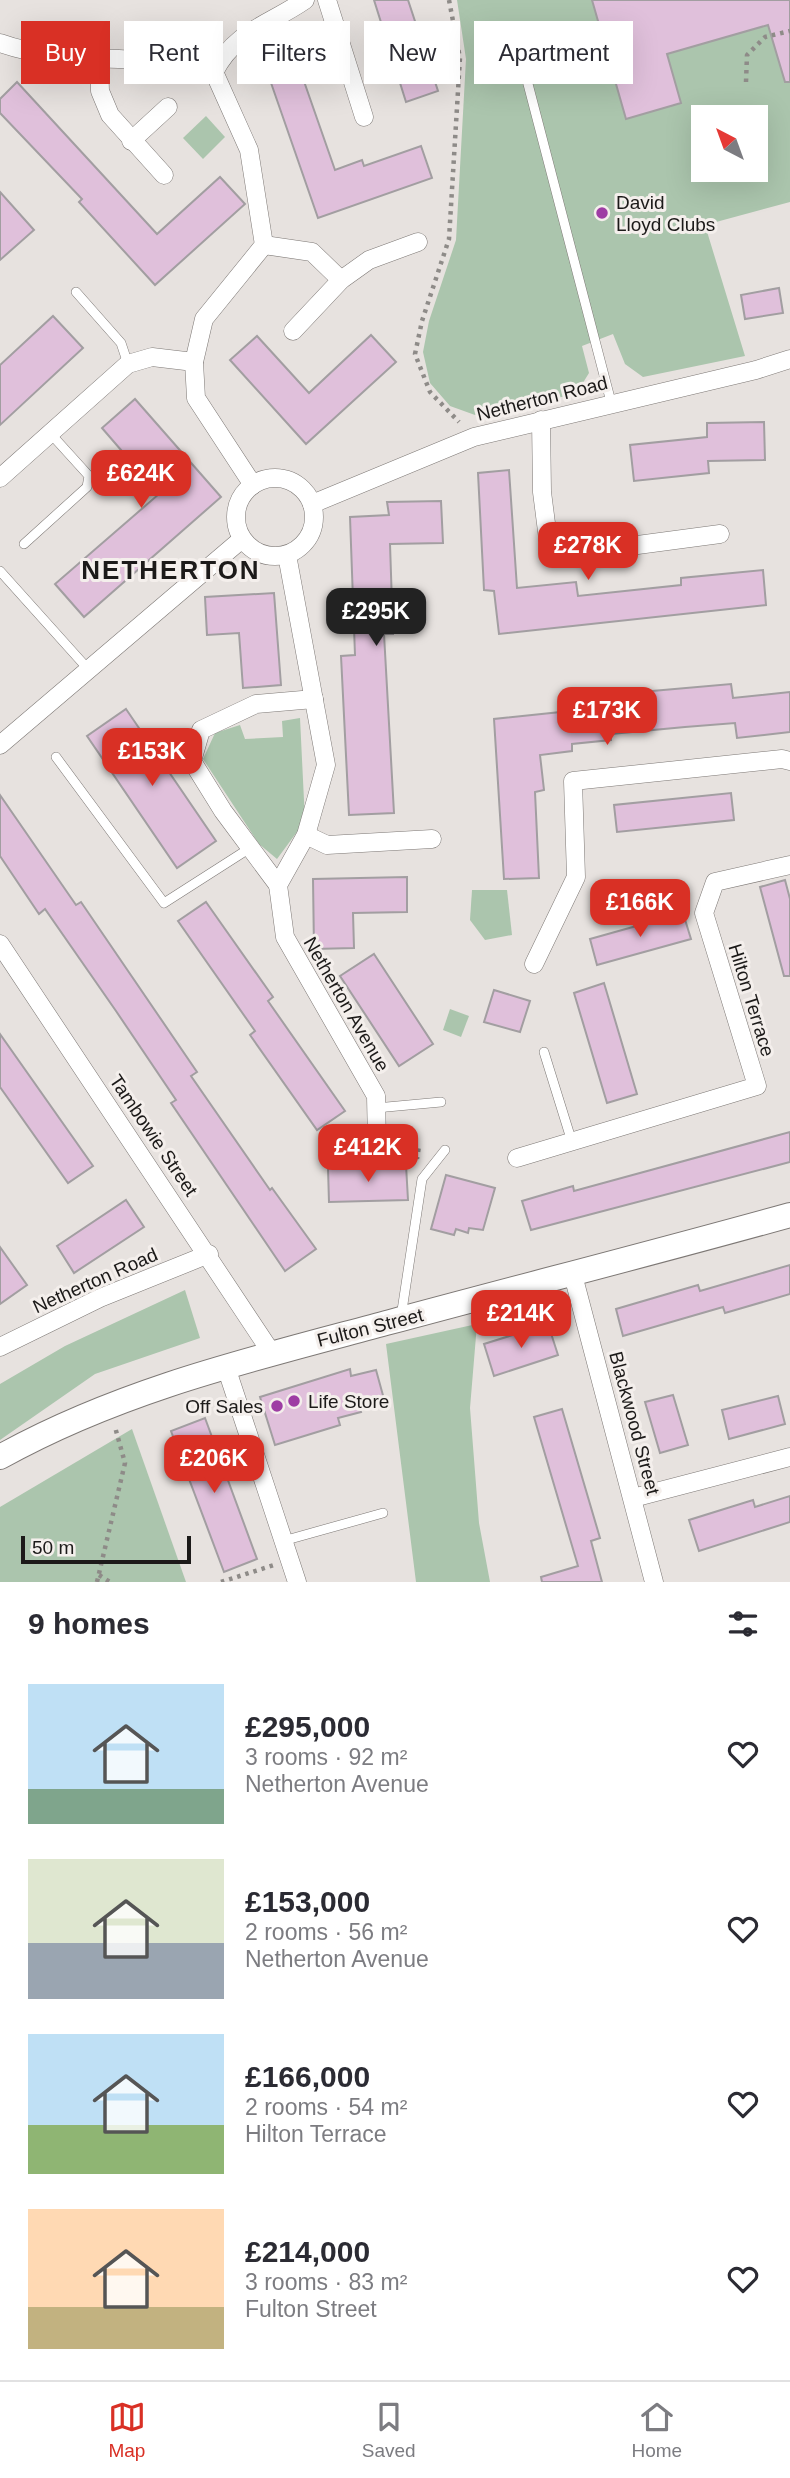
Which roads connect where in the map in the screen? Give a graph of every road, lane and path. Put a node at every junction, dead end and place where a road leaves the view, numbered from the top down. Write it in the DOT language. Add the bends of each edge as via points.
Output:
graph roads {
  1 [pos="305,0"];
  2 [pos="327,0"];
  3 [pos="449,0"];
  4 [pos="790,31"];
  5 [pos="0,43"];
  6 [pos="21,51"];
  7 [pos="223,53"];
  8 [pos="746,82"];
  9 [pos="100,84"];
  10 [pos="219,84"];
  11 [pos="528,84"];
  12 [pos="168,107"];
  13 [pos="364,117"];
  14 [pos="131,141"];
  15 [pos="164,175"];
  16 [pos="418,242"];
  17 [pos="264,245"];
  18 [pos="341,280"];
  19 [pos="76,292"];
  20 [pos="293,331"];
  21 [pos="790,359"];
  22 [pos="194,362"];
  23 [pos="128,364"];
  24 [pos="611,402"];
  25 [pos="541,420"];
  26 [pos="50,433"];
  27 [pos="474,437"];
  28 [pos="0,478"];
  29 [pos="253,485"];
  30 [pos="312,504"];
  31 [pos="720,534"];
  32 [pos="242,539"];
  33 [pos="24,544"];
  34 [pos="287,555"];
  35 [pos="0,571"];
  36 [pos="88,669"];
  37 [pos="314,699"];
  38 [pos="0,745"];
  39 [pos="56,757"];
  40 [pos="790,761"];
  41 [pos="306,835"];
  42 [pos="432,839"];
  43 [pos="250,848"];
  44 [pos="790,865"];
  45 [pos="278,885"];
  46 [pos="0,944"];
  47 [pos="534,964"];
  48 [pos="544,1052"];
  49 [pos="442,1102"];
  50 [pos="376,1108"];
  51 [pos="572,1142"];
  52 [pos="377,1143"];
  53 [pos="445,1150"];
  54 [pos="517,1158"];
  55 [pos="790,1215"];
  56 [pos="209,1254"];
  57 [pos="573,1275"];
  58 [pos="401,1319"];
  59 [pos="0,1347"];
  60 [pos="271,1352"];
  61 [pos="226,1367"];
  62 [pos="108,1405"];
  63 [pos="0,1457"];
  64 [pos="790,1457"];
  65 [pos="633,1498"];
  66 [pos="383,1513"];
  67 [pos="283,1541"];
  68 [pos="288,1561"];
  69 [pos="99,1575"];
  70 [pos="97,1582"];
  71 [pos="110,1582"];
  72 [pos="221,1582"];
  73 [pos="297,1582"];
  74 [pos="654,1582"];
  1 -- 7 [label="street" via="240,36"];
  2 -- 13 [label="street"];
  3 -- 27 [label="path" via="460,58 449,239 415,354 430,392"];
  4 -- 8 [label="path" via="765,37 747,55"];
  5 -- 6 [label="street"];
  9 -- 14 [label="street" via="104,103"];
  10 -- 17 [label="street" via="249,150"];
  11 -- 24 [label="lane"];
  12 -- 14 [label="street"];
  14 -- 15 [label="street"];
  16 -- 18 [label="street" via="369,260"];
  17 -- 18 [label="street" via="313,252"];
  17 -- 22 [label="street" via="204,319"];
  18 -- 20 [label="street"];
  19 -- 23 [label="lane" via="121,343"];
  21 -- 24 [label="street, Netherton Road"];
  22 -- 23 [label="street" via="152,357"];
  22 -- 29 [label="street" via="196,398"];
  23 -- 26 [label="street"];
  24 -- 25 [label="street, Netherton Road"];
  25 -- 27 [label="street, Netherton Road"];
  25 -- 31 [label="street" via="548,538 570,554"];
  26 -- 28 [label="street"];
  26 -- 33 [label="lane" via="89,476 87,487"];
  27 -- 30 [label="street, Netherton Road"];
  29 -- 30 [label="street" via="278,478 291,482"];
  29 -- 32 [label="street" via="237,507 237,530"];
  30 -- 34 [label="street" via="313,528 308,539"];
  32 -- 34 [label="street" via="252,550 268,556"];
  32 -- 36 [label="street"];
  34 -- 37 [label="street"];
  35 -- 36 [label="lane"];
  36 -- 38 [label="street"];
  37 -- 41 [label="street" via="326,765"];
  37 -- 43 [label="street, Netherton Avenue" via="256,704 201,730 192,761"];
  39 -- 43 [label="lane" via="164,904"];
  40 -- 47 [label="street" via="573,781 576,877"];
  41 -- 42 [label="street" via="327,845"];
  41 -- 45 [label="street"];
  43 -- 45 [label="street, Netherton Avenue"];
  44 -- 51 [label="street, Hilton Terrace" via="715,882 704,913 757,1086"];
  45 -- 50 [label="street, Netherton Avenue" via="285,937 376,1096"];
  46 -- 56 [label="street, Tambowie Street"];
  48 -- 51 [label="lane"];
  49 -- 50 [label="lane"];
  50 -- 52 [label="street, Netherton Avenue"];
  51 -- 54 [label="street, Hilton Terrace"];
  53 -- 58 [label="lane" via="422,1179"];
  55 -- 57 [label="street, Fulton Street"];
  56 -- 59 [label="street, Netherton Road" via="100,1298"];
  56 -- 60 [label="street, Tambowie Street"];
  57 -- 58 [label="street, Fulton Street"];
  57 -- 65 [label="street, Blackwood Street"];
  58 -- 60 [label="street, Fulton Street"];
  60 -- 61 [label="street, Fulton Street"];
  61 -- 62 [label="street, Fulton Street"];
  61 -- 67 [label="street"];
  62 -- 63 [label="street, Fulton Street"];
  62 -- 69 [label="path" via="125,1463"];
  64 -- 65 [label="street"];
  65 -- 74 [label="street, Blackwood Street"];
  66 -- 67 [label="lane"];
  67 -- 68 [label="street"];
  68 -- 72 [label="path"];
  68 -- 73 [label="street"];
  69 -- 70 [label="path"];
  69 -- 71 [label="path"];
}
